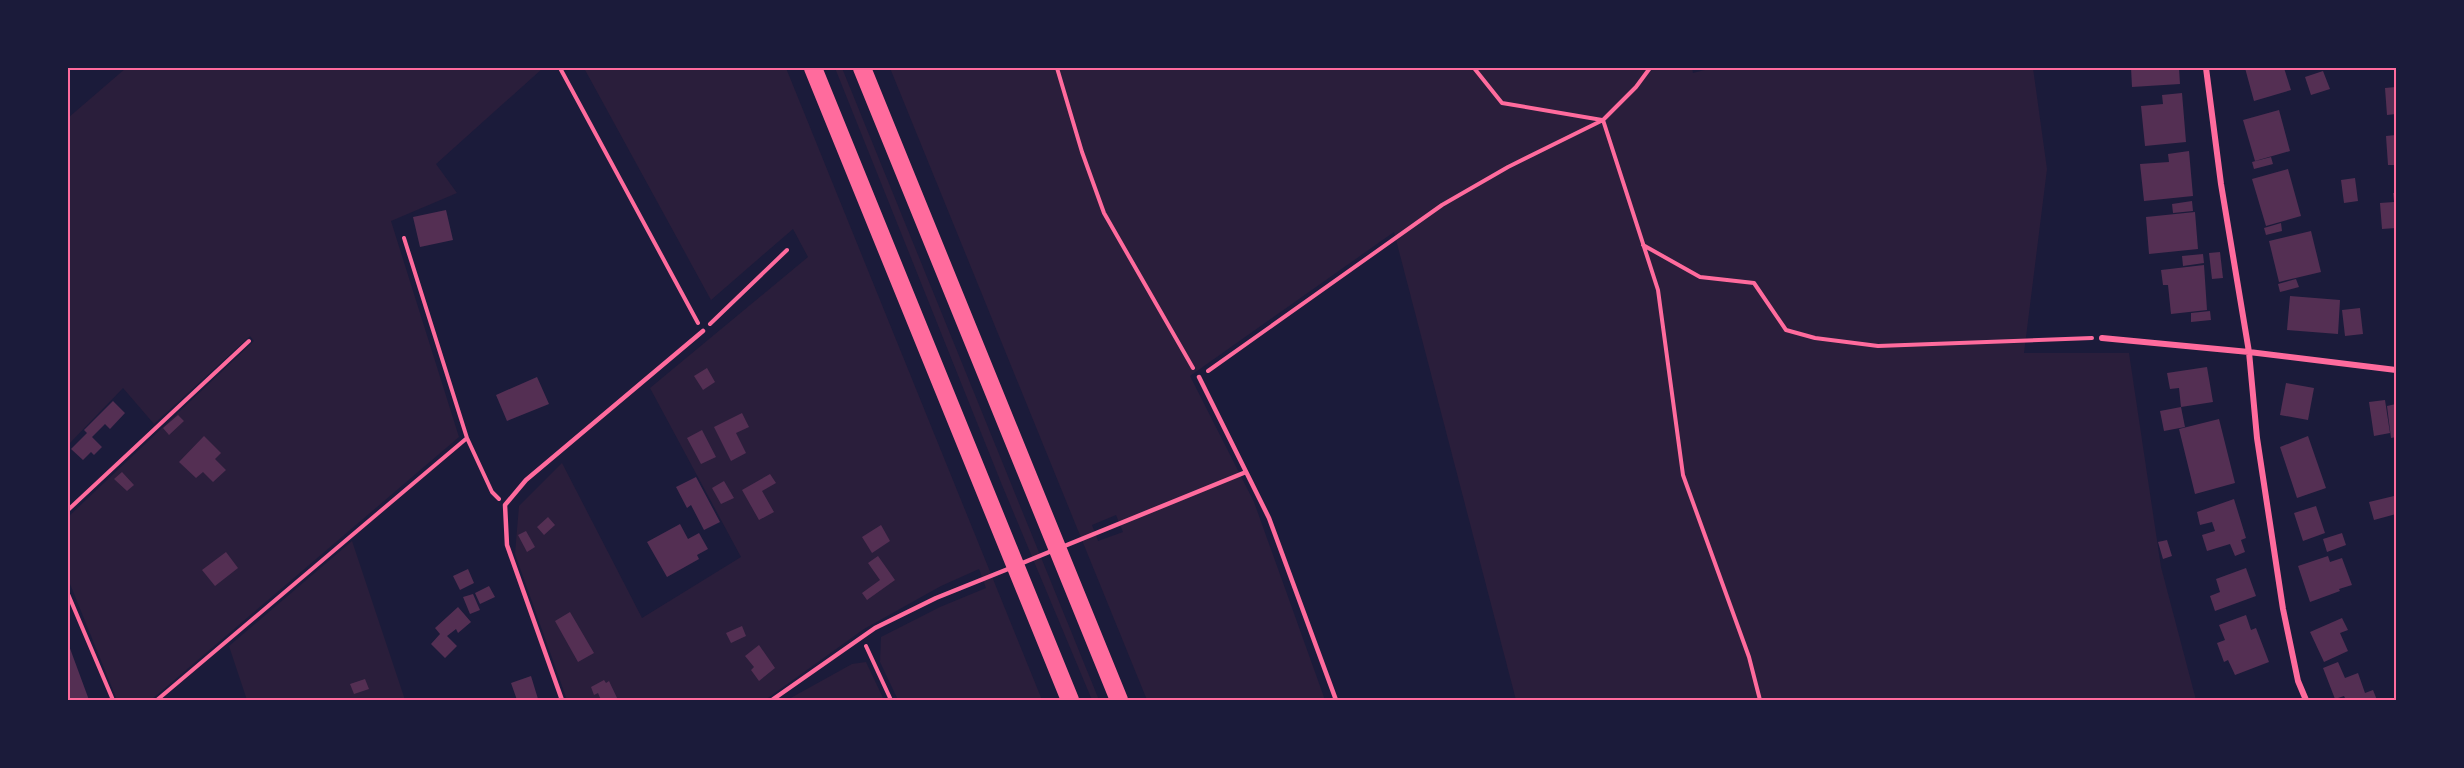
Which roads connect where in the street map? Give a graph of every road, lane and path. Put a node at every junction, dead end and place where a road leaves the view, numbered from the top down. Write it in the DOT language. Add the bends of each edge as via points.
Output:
graph roads {
  1 [pos="560,68"];
  2 [pos="813,68"];
  3 [pos="862,68"];
  4 [pos="1057,68"];
  5 [pos="1474,68"];
  6 [pos="1650,68"];
  7 [pos="2206,68"];
  8 [pos="1603,120"];
  9 [pos="404,238"];
  10 [pos="1643,245"];
  11 [pos="787,250"];
  12 [pos="703,331"];
  13 [pos="2102,338"];
  14 [pos="249,341"];
  15 [pos="2249,352"];
  16 [pos="2397,370"];
  17 [pos="1199,377"];
  18 [pos="467,438"];
  19 [pos="1246,472"];
  20 [pos="505,505"];
  21 [pos="68,510"];
  22 [pos="68,594"];
  23 [pos="862,637"];
  24 [pos="113,700"];
  25 [pos="158,700"];
  26 [pos="562,700"];
  27 [pos="772,700"];
  28 [pos="891,700"];
  29 [pos="1070,700"];
  30 [pos="1119,700"];
  31 [pos="1336,700"];
  32 [pos="1760,700"];
  33 [pos="2306,700"];
  1 -- 12 [label="path"];
  2 -- 29 [label="highway"];
  3 -- 30 [label="highway"];
  4 -- 17 [label="path" via="1104,213"];
  5 -- 8 [label="path" via="1502,103"];
  6 -- 8 [label="path"];
  7 -- 15 [label="street"];
  8 -- 10 [label="path"];
  8 -- 17 [label="path" via="1442,205"];
  9 -- 18 [label="path"];
  10 -- 13 [label="path" via="1700,277 1754,284 1786,330 1815,338 1878,346"];
  10 -- 32 [label="path" via="1658,290 1683,475 1749,657"];
  11 -- 12 [label="path"];
  12 -- 20 [label="lane" via="525,480"];
  13 -- 15 [label="street"];
  14 -- 21 [label="path"];
  15 -- 16 [label="street"];
  15 -- 33 [label="street" via="2283,609 2298,681"];
  17 -- 19 [label="lane"];
  18 -- 20 [label="path" via="492,492"];
  18 -- 25 [label="path"];
  19 -- 23 [label="lane" via="936,598"];
  19 -- 31 [label="lane" via="1269,518"];
  20 -- 26 [label="lane" via="507,545"];
  22 -- 24 [label="path"];
  23 -- 27 [label="lane"];
  23 -- 28 [label="path"];
}
